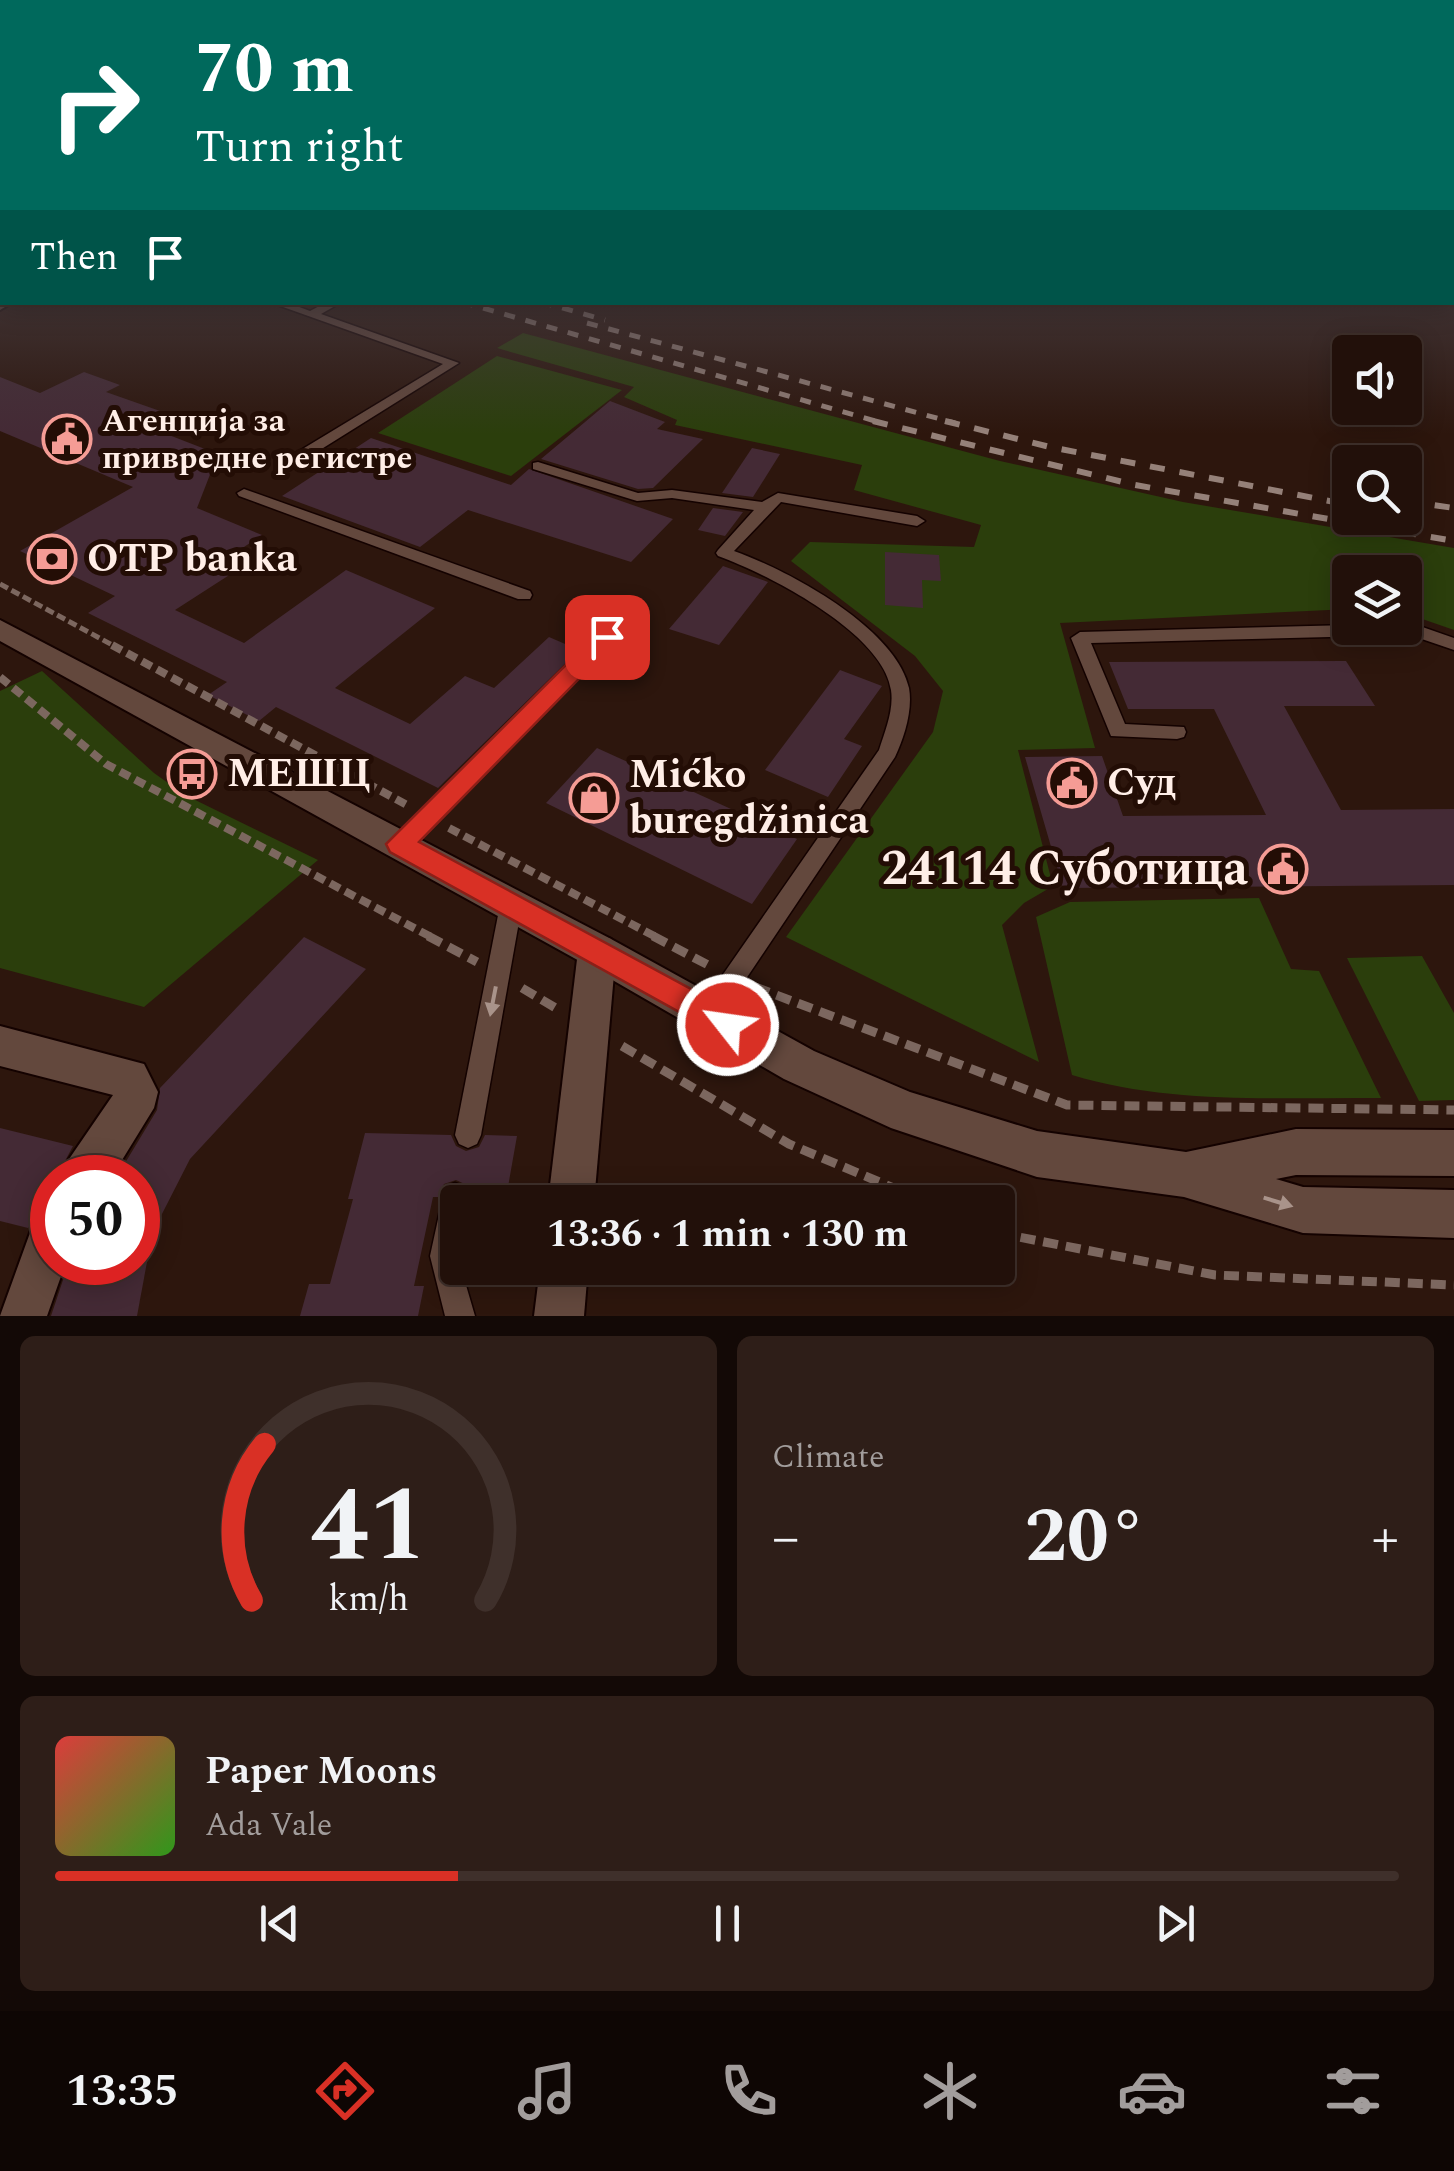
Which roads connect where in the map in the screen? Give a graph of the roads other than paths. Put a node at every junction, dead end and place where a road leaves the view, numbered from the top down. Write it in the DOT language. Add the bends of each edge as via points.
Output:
graph roads {
  1 [pos="300,311"];
  2 [pos="317,311"];
  3 [pos="310,315"];
  4 [pos="291,462"];
  5 [pos="538,466"];
  6 [pos="244,494"];
  7 [pos="765,507"];
  8 [pos="917,521"];
  9 [pos="524,596"];
  10 [pos="0,629"];
  11 [pos="607,637"];
  12 [pos="1454,644"];
  13 [pos="1177,732"];
  14 [pos="400,844"];
  15 [pos="511,905"];
  16 [pos="596,951"];
  17 [pos="721,996"];
  18 [pos="0,1046"];
  19 [pos="468,1135"];
  20 [pos="1454,1153"];
  21 [pos="99,1155"];
  22 [pos="1184,1174"];
  23 [pos="573,1185"];
  24 [pos="1454,1214"];
  25 [pos="34,1285"];
  26 [pos="452,1285"];
  27 [pos="562,1285"];
  28 [pos="22,1316"];
  29 [pos="460,1316"];
  30 [pos="559,1316"];
  1 -- 3 [label="lane"];
  2 -- 3 [label="lane"];
  3 -- 4 [label="lane" via="453,363"];
  5 -- 7 [label="lane" via="636,497 672,494"];
  6 -- 9 [label="lane"];
  7 -- 8 [label="lane" via="778,497"];
  7 -- 17 [label="lane" via="724,552 795,583 834,610 890,669 900,711 888,752"];
  10 -- 14 [label="main road"];
  11 -- 14 [label="lane"];
  12 -- 13 [label="lane" via="1412,628 1080,638 1118,731"];
  14 -- 15 [label="main road"];
  15 -- 16 [label="main road"];
  15 -- 19 [label="lane, one-way"];
  16 -- 17 [label="main road"];
  16 -- 23 [label="main road"];
  17 -- 22 [label="main road" via="799,1065 907,1113 1037,1154"];
  18 -- 21 [label="main road" via="129,1079 136,1092 132,1108"];
  20 -- 22 [label="main road" via="1296,1152"];
  22 -- 24 [label="main road, one-way" via="1303,1210"];
  25 -- 28 [label="main road"];
  26 -- 29 [label="lane"];
  27 -- 30 [label="main road"];
}
